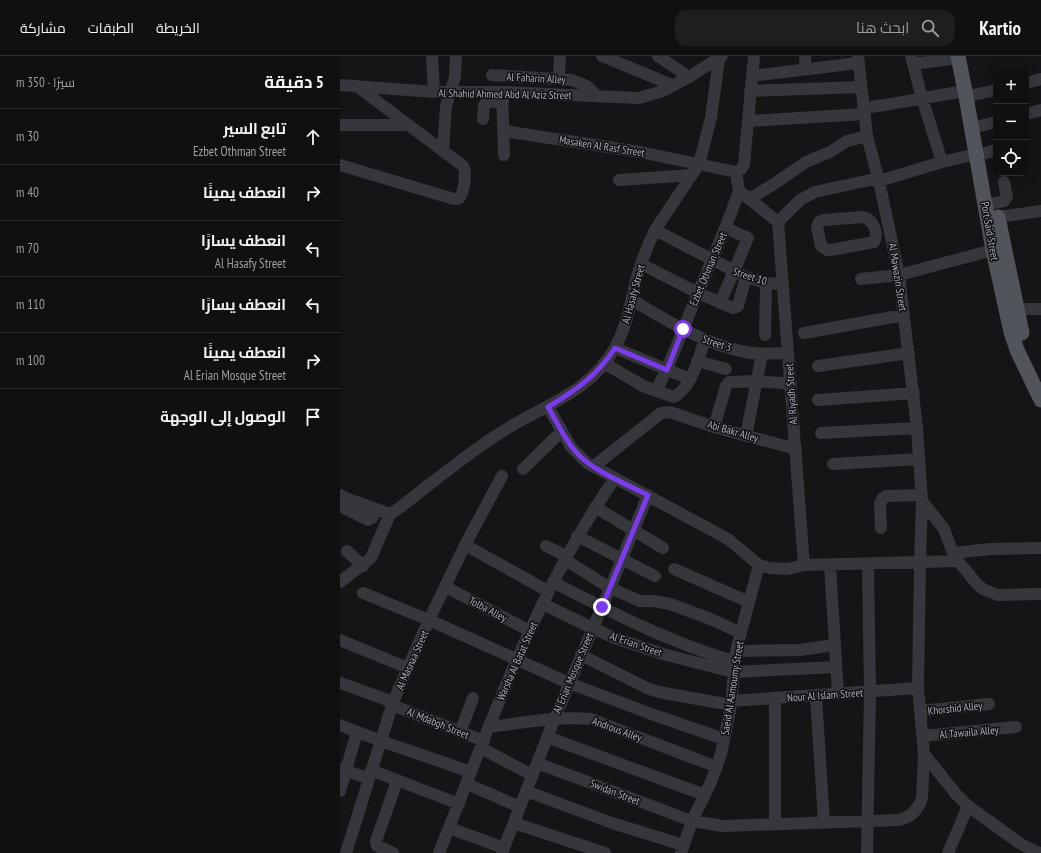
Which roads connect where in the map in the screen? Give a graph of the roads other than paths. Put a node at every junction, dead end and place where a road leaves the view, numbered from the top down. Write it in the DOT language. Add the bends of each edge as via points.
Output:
graph roads {
  1 [pos="432,56"];
  2 [pos="456,56"];
  3 [pos="602,56"];
  4 [pos="658,56"];
  5 [pos="673,56"];
  6 [pos="754,56"];
  7 [pos="805,56"];
  8 [pos="558,57"];
  9 [pos="721,57"];
  10 [pos="961,57"];
  11 [pos="858,59"];
  12 [pos="912,60"];
  13 [pos="806,69"];
  14 [pos="492,75"];
  15 [pos="752,76"];
  16 [pos="689,77"];
  17 [pos="559,78"];
  18 [pos="1041,79"];
  19 [pos="1029,82"];
  20 [pos="340,85"];
  21 [pos="672,85"];
  22 [pos="358,87"];
  23 [pos="861,87"];
  24 [pos="993,90"];
  25 [pos="750,91"];
  26 [pos="434,92"];
  27 [pos="449,93"];
  28 [pos="969,93"];
  29 [pos="503,96"];
  30 [pos="598,97"];
  31 [pos="922,98"];
  32 [pos="1041,110"];
  33 [pos="864,111"];
  34 [pos="1029,113"];
  35 [pos="483,119"];
  36 [pos="748,121"];
  37 [pos="993,123"];
  38 [pos="340,125"];
  39 [pos="408,125"];
  40 [pos="980,126"];
  41 [pos="504,130"];
  42 [pos="867,136"];
  43 [pos="443,151"];
  44 [pos="986,152"];
  45 [pos="504,155"];
  46 [pos="942,162"];
  47 [pos="699,164"];
  48 [pos="340,165"];
  49 [pos="736,172"];
  50 [pos="692,175"];
  51 [pos="879,179"];
  52 [pos="619,180"];
  53 [pos="1004,182"];
  54 [pos="739,191"];
  55 [pos="749,199"];
  56 [pos="996,210"];
  57 [pos="1041,211"];
  58 [pos="778,222"];
  59 [pos="726,228"];
  60 [pos="655,230"];
  61 [pos="891,231"];
  62 [pos="875,234"];
  63 [pos="993,250"];
  64 [pos="712,260"];
  65 [pos="641,264"];
  66 [pos="734,271"];
  67 [pos="899,275"];
  68 [pos="746,277"];
  69 [pos="861,279"];
  70 [pos="766,283"];
  71 [pos="783,284"];
  72 [pos="698,293"];
  73 [pos="632,300"];
  74 [pos="720,303"];
  75 [pos="1016,309"];
  76 [pos="1041,310"];
  77 [pos="904,315"];
  78 [pos="683,329"];
  79 [pos="804,333"];
  80 [pos="765,335"];
  81 [pos="705,340"];
  82 [pos="615,348"];
  83 [pos="788,353"];
  84 [pos="909,353"];
  85 [pos="762,354"];
  86 [pos="697,361"];
  87 [pos="604,363"];
  88 [pos="818,366"];
  89 [pos="726,369"];
  90 [pos="667,370"];
  91 [pos="1041,378"];
  92 [pos="690,379"];
  93 [pos="757,380"];
  94 [pos="790,384"];
  95 [pos="656,391"];
  96 [pos="914,393"];
  97 [pos="818,400"];
  98 [pos="1041,400"];
  99 [pos="548,407"];
  100 [pos="714,427"];
  101 [pos="917,428"];
  102 [pos="562,431"];
  103 [pos="821,433"];
  104 [pos="746,436"];
  105 [pos="796,449"];
  106 [pos="919,460"];
  107 [pos="833,464"];
  108 [pos="593,467"];
  109 [pos="523,469"];
  110 [pos="502,476"];
  111 [pos="615,478"];
  112 [pos="648,495"];
  113 [pos="342,497"];
  114 [pos="922,498"];
  115 [pos="595,507"];
  116 [pos="390,514"];
  117 [pos="880,528"];
  118 [pos="634,530"];
  119 [pos="577,536"];
  120 [pos="465,545"];
  121 [pos="546,546"];
  122 [pos="664,548"];
  123 [pos="1041,548"];
  124 [pos="347,551"];
  125 [pos="565,557"];
  126 [pos="956,557"];
  127 [pos="622,560"];
  128 [pos="920,563"];
  129 [pos="868,564"];
  130 [pos="760,565"];
  131 [pos="830,565"];
  132 [pos="363,566"];
  133 [pos="804,566"];
  134 [pos="674,569"];
  135 [pos="655,576"];
  136 [pos="340,582"];
  137 [pos="551,586"];
  138 [pos="446,587"];
  139 [pos="610,588"];
  140 [pos="363,593"];
  141 [pos="1041,594"];
  142 [pos="749,602"];
  143 [pos="543,604"];
  144 [pos="602,607"];
  145 [pos="429,620"];
  146 [pos="592,628"];
  147 [pos="530,631"];
  148 [pos="741,633"];
  149 [pos="340,640"];
  150 [pos="835,645"];
  151 [pos="581,655"];
  152 [pos="516,660"];
  153 [pos="734,661"];
  154 [pos="836,667"];
  155 [pos="408,668"];
  156 [pos="340,683"];
  157 [pos="569,683"];
  158 [pos="918,688"];
  159 [pos="870,692"];
  160 [pos="838,694"];
  161 [pos="816,696"];
  162 [pos="473,698"];
  163 [pos="775,699"];
  164 [pos="393,703"];
  165 [pos="731,703"];
  166 [pos="989,704"];
  167 [pos="920,711"];
  168 [pos="554,720"];
  169 [pos="340,725"];
  170 [pos="489,727"];
  171 [pos="1016,727"];
  172 [pos="357,732"];
  173 [pos="460,732"];
  174 [pos="923,736"];
  175 [pos="547,738"];
  176 [pos="724,739"];
  177 [pos="381,741"];
  178 [pos="482,745"];
  179 [pos="924,754"];
  180 [pos="537,763"];
  181 [pos="717,767"];
  182 [pos="343,770"];
  183 [pos="471,772"];
  184 [pos="370,774"];
  185 [pos="532,775"];
  186 [pos="397,780"];
  187 [pos="467,784"];
  188 [pos="340,791"];
  189 [pos="526,791"];
  190 [pos="705,795"];
  191 [pos="459,804"];
  192 [pos="968,806"];
  193 [pos="520,807"];
  194 [pos="692,821"];
  195 [pos="867,821"];
  196 [pos="824,822"];
  197 [pos="514,823"];
  198 [pos="775,824"];
  199 [pos="449,828"];
  200 [pos="345,834"];
  201 [pos="682,849"];
  202 [pos="504,851"];
  203 [pos="346,853"];
  204 [pos="393,853"];
  205 [pos="439,853"];
  206 [pos="605,853"];
  207 [pos="867,853"];
  208 [pos="948,853"];
  209 [pos="1039,853"];
  1 -- 26 [label="street"];
  2 -- 27 [label="street" via="455,77"];
  3 -- 21 [label="street"];
  4 -- 16 [label="street"];
  5 -- 16 [label="street"];
  6 -- 15 [label="street"];
  7 -- 13 [label="street"];
  8 -- 17 [label="street"];
  9 -- 16 [label="street, Al Shahid Ahmed Abd Al Aziz Street"];
  9 -- 47 [label="street, Al Hasafy Street" via="712,118"];
  10 -- 12 [label="street"];
  10 -- 28 [label="main road, Port Said Street"];
  11 -- 13 [label="street"];
  11 -- 23 [label="street, Al Mawazin Street"];
  12 -- 31 [label="street"];
  13 -- 15 [label="street"];
  14 -- 17 [label="street, Al Faharin Alley"];
  15 -- 25 [label="street"];
  16 -- 21 [label="street, Al Shahid Ahmed Abd Al Aziz Street"];
  17 -- 30 [label="street, Al Faharin Alley" via="580,82"];
  18 -- 19 [label="street"];
  20 -- 22 [label="street, Al Shahid Ahmed Abd Al Aziz Street"];
  21 -- 30 [label="street, Al Shahid Ahmed Abd Al Aziz Street" via="643,97"];
  22 -- 26 [label="street, Al Shahid Ahmed Abd Al Aziz Street"];
  22 -- 39 [label="street"];
  23 -- 25 [label="street"];
  23 -- 33 [label="street, Al Mawazin Street"];
  24 -- 28 [label="street"];
  25 -- 36 [label="street"];
  26 -- 27 [label="street, Al Shahid Ahmed Abd Al Aziz Street"];
  27 -- 29 [label="street, Al Shahid Ahmed Abd Al Aziz Street"];
  27 -- 43 [label="street"];
  28 -- 31 [label="street"];
  28 -- 40 [label="main road, Port Said Street"];
  28 -- 44 [label="main road, Port Said Street"];
  29 -- 30 [label="street, Al Shahid Ahmed Abd Al Aziz Street"];
  29 -- 35 [label="street" via="485,103"];
  29 -- 41 [label="street"];
  31 -- 33 [label="street"];
  31 -- 46 [label="street"];
  32 -- 34 [label="street"];
  33 -- 36 [label="street"];
  33 -- 42 [label="street, Al Mawazin Street"];
  36 -- 49 [label="street" via="744,165"];
  37 -- 40 [label="street"];
  38 -- 39 [label="street"];
  39 -- 43 [label="street"];
  40 -- 44 [label="main road, Port Said Street"];
  41 -- 45 [label="street"];
  41 -- 47 [label="street, Masaken Al Rasf Street"];
  42 -- 51 [label="street, Al Mawazin Street"];
  42 -- 55 [label="street" via="846,141 830,152 806,162"];
  43 -- 48 [label="street" via="465,168 462,192 458,199"];
  44 -- 46 [label="street"];
  44 -- 56 [label="main road, Port Said Street"];
  44 -- 63 [label="main road, Port Said Street"];
  46 -- 51 [label="street"];
  47 -- 49 [label="street, Masaken Al Rasf Street"];
  47 -- 50 [label="street, Al Hasafy Street"];
  49 -- 54 [label="street"];
  50 -- 52 [label="street"];
  50 -- 60 [label="street, Al Hasafy Street"];
  51 -- 58 [label="street" via="815,192 800,200"];
  51 -- 61 [label="street, Al Mawazin Street"];
  53 -- 56 [label="street" via="1007,197"];
  54 -- 55 [label="street"];
  54 -- 59 [label="street, Ezbet Othman Street"];
  55 -- 58 [label="street"];
  56 -- 57 [label="street"];
  56 -- 75 [label="main road, Port Said Street"];
  58 -- 71 [label="street, Al Riyadh Street"];
  59 -- 64 [label="street, Ezbet Othman Street"];
  59 -- 66 [label="street" via="748,238"];
  60 -- 64 [label="street, Street 10"];
  60 -- 65 [label="street, Al Hasafy Street"];
  61 -- 62 [label="street"];
  61 -- 67 [label="street, Al Mawazin Street"];
  62 -- 62 [label="street" via="876,239 872,242 827,250 819,242 817,227 822,220 866,218 874,225"];
  63 -- 67 [label="street"];
  63 -- 98 [label="main road, Port Said Street" via="1011,332"];
  64 -- 66 [label="street, Street 10"];
  64 -- 72 [label="street, Ezbet Othman Street"];
  65 -- 72 [label="street"];
  65 -- 73 [label="street, Al Hasafy Street"];
  66 -- 68 [label="street, Street 10"];
  66 -- 74 [label="street"];
  67 -- 69 [label="street"];
  67 -- 77 [label="street, Al Mawazin Street"];
  68 -- 70 [label="street, Street 10"];
  68 -- 74 [label="street" via="736,308"];
  70 -- 71 [label="street, Street 10"];
  70 -- 80 [label="street"];
  71 -- 83 [label="street, Al Riyadh Street"];
  72 -- 74 [label="street"];
  72 -- 78 [label="street, Ezbet Othman Street"];
  73 -- 78 [label="street, Street 3"];
  73 -- 82 [label="street, Al Hasafy Street" via="623,332"];
  75 -- 76 [label="street"];
  75 -- 91 [label="main road, Port Said Street" via="1027,348"];
  77 -- 79 [label="street"];
  77 -- 84 [label="street, Al Mawazin Street"];
  78 -- 81 [label="street, Street 3"];
  78 -- 90 [label="street, Ezbet Othman Street"];
  81 -- 85 [label="street, Street 3"];
  81 -- 86 [label="street"];
  82 -- 87 [label="street, Al Hasafy Street"];
  82 -- 90 [label="street"];
  83 -- 85 [label="street, Street 3"];
  83 -- 94 [label="street, Al Riyadh Street"];
  84 -- 88 [label="street"];
  84 -- 96 [label="street, Al Mawazin Street"];
  85 -- 93 [label="street"];
  86 -- 89 [label="street"];
  86 -- 92 [label="street"];
  87 -- 95 [label="street"];
  87 -- 99 [label="street, Al Hasafy Street" via="580,388"];
  90 -- 92 [label="street"];
  90 -- 95 [label="street, Ezbet Othman Street"];
  92 -- 95 [label="street" via="674,397"];
  93 -- 94 [label="street"];
  93 -- 100 [label="street" via="727,383"];
  93 -- 104 [label="street"];
  94 -- 105 [label="street, Al Riyadh Street"];
  96 -- 97 [label="street"];
  96 -- 101 [label="street, Al Mawazin Street"];
  99 -- 102 [label="street"];
  99 -- 116 [label="street, Al Hasafy Street" via="500,432"];
  100 -- 104 [label="street, Abi Bakr Alley"];
  100 -- 108 [label="street, Abi Bakr Alley" via="670,412 661,413"];
  101 -- 103 [label="street"];
  101 -- 106 [label="street, Al Mawazin Street"];
  102 -- 108 [label="street" via="576,453"];
  102 -- 109 [label="street"];
  104 -- 105 [label="street, Abi Bakr Alley"];
  105 -- 133 [label="street, Al Riyadh Street"];
  106 -- 107 [label="street"];
  106 -- 114 [label="street, Al Mawazin Street"];
  108 -- 111 [label="street"];
  110 -- 120 [label="street, Al Masnaa Street"];
  111 -- 112 [label="street"];
  111 -- 115 [label="street, Warsha Al Batat Street"];
  112 -- 118 [label="street, Al Erian Mosque Street"];
  112 -- 130 [label="street" via="728,539"];
  113 -- 116 [label="street"];
  114 -- 117 [label="street" via="887,496 882,499"];
  114 -- 126 [label="street" via="944,529"];
  114 -- 128 [label="street, Al Mawazin Street"];
  115 -- 118 [label="street"];
  115 -- 119 [label="street, Warsha Al Batat Street"];
  116 -- 132 [label="street" via="373,554"];
  118 -- 122 [label="street"];
  118 -- 127 [label="street, Al Erian Mosque Street"];
  119 -- 125 [label="street, Warsha Al Batat Street"];
  119 -- 127 [label="street"];
  120 -- 137 [label="street"];
  120 -- 138 [label="street, Al Masnaa Street"];
  121 -- 125 [label="street"];
  123 -- 126 [label="street" via="991,549"];
  124 -- 132 [label="street"];
  125 -- 137 [label="street, Warsha Al Batat Street"];
  125 -- 139 [label="street"];
  126 -- 128 [label="street"];
  126 -- 141 [label="street" via="977,584 988,592"];
  127 -- 135 [label="street"];
  127 -- 139 [label="street, Al Erian Mosque Street"];
  128 -- 129 [label="street"];
  128 -- 158 [label="street, Al Mawazin Street"];
  129 -- 131 [label="street"];
  129 -- 159 [label="street"];
  130 -- 133 [label="street" via="788,569"];
  130 -- 142 [label="street, Saeid Al Aamoumy Street"];
  131 -- 133 [label="street"];
  131 -- 150 [label="street"];
  132 -- 136 [label="street"];
  134 -- 142 [label="street"];
  137 -- 143 [label="street, Warsha Al Batat Street"];
  137 -- 144 [label="street"];
  138 -- 145 [label="street, Al Masnaa Street"];
  138 -- 147 [label="street, Tolba Alley"];
  139 -- 144 [label="street, Al Erian Mosque Street"];
  139 -- 148 [label="street" via="639,601 670,604"];
  140 -- 145 [label="street"];
  142 -- 148 [label="street, Saeid Al Aamoumy Street"];
  143 -- 146 [label="street, Al Erian Street"];
  143 -- 147 [label="street, Warsha Al Batat Street"];
  144 -- 146 [label="street, Al Erian Mosque Street"];
  144 -- 153 [label="street" via="673,640"];
  145 -- 152 [label="street"];
  145 -- 155 [label="street, Al Masnaa Street"];
  146 -- 151 [label="street, Al Erian Mosque Street"];
  146 -- 153 [label="street, Al Erian Street" via="663,654"];
  147 -- 152 [label="street, Warsha Al Batat Street"];
  148 -- 153 [label="street, Saeid Al Aamoumy Street"];
  149 -- 155 [label="street"];
  150 -- 153 [label="street"];
  150 -- 154 [label="street"];
  151 -- 157 [label="street, Al Erian Mosque Street"];
  151 -- 165 [label="street, Nour Al Islam Street" via="649,689"];
  152 -- 157 [label="street"];
  152 -- 170 [label="street, Warsha Al Batat Street"];
  153 -- 154 [label="street"];
  153 -- 165 [label="street, Saeid Al Aamoumy Street"];
  154 -- 160 [label="street"];
  155 -- 164 [label="street, Al Masnaa Street"];
  156 -- 164 [label="street, Al Mdabgh Street"];
  157 -- 168 [label="street, Al Erian Mosque Street"];
  157 -- 176 [label="street"];
  158 -- 159 [label="street, Nour Al Islam Street"];
  158 -- 167 [label="street, Al Mawazin Street"];
  159 -- 160 [label="street, Nour Al Islam Street"];
  159 -- 195 [label="street"];
  160 -- 161 [label="street, Nour Al Islam Street"];
  161 -- 163 [label="street, Nour Al Islam Street"];
  161 -- 196 [label="street"];
  162 -- 173 [label="street"];
  163 -- 165 [label="street, Nour Al Islam Street"];
  163 -- 198 [label="street"];
  164 -- 173 [label="street, Al Mdabgh Street"];
  164 -- 177 [label="street, Al Masnaa Street"];
  165 -- 176 [label="street, Saeid Al Aamoumy Street"];
  166 -- 167 [label="street, Khorshid Alley"];
  167 -- 174 [label="street, Al Mawazin Street"];
  168 -- 170 [label="street, Androus Alley"];
  168 -- 175 [label="street, Al Erian Mosque Street"];
  168 -- 181 [label="street, Androus Alley" via="581,718 600,721"];
  169 -- 172 [label="street"];
  170 -- 178 [label="street, Warsha Al Batat Street"];
  171 -- 174 [label="street, Al Tawaila Alley"];
  172 -- 177 [label="street"];
  172 -- 182 [label="street"];
  173 -- 178 [label="street, Al Mdabgh Street"];
  174 -- 179 [label="street, Al Mawazin Street"];
  175 -- 180 [label="street, Al Erian Mosque Street"];
  175 -- 190 [label="street"];
  176 -- 181 [label="street, Saeid Al Aamoumy Street"];
  177 -- 183 [label="street"];
  177 -- 184 [label="street, Al Masnaa Street"];
  178 -- 183 [label="street, Warsha Al Batat Street"];
  178 -- 185 [label="street, Al Mdabgh Street"];
  179 -- 192 [label="street"];
  179 -- 195 [label="street, Swidan Street" via="922,798 915,812 902,819"];
  180 -- 185 [label="street, Al Erian Mosque Street"];
  180 -- 194 [label="street, Swidan Street"];
  181 -- 190 [label="street, Saeid Al Aamoumy Street"];
  182 -- 184 [label="street"];
  182 -- 188 [label="street"];
  183 -- 187 [label="street, Warsha Al Batat Street"];
  184 -- 186 [label="street"];
  184 -- 200 [label="street, Al Masnaa Street"];
  185 -- 189 [label="street, Al Erian Mosque Street"];
  186 -- 191 [label="street"];
  186 -- 204 [label="street" via="376,841 377,846"];
  187 -- 191 [label="street, Warsha Al Batat Street"];
  187 -- 193 [label="street"];
  189 -- 193 [label="street, Al Erian Mosque Street"];
  189 -- 201 [label="street"];
  190 -- 194 [label="street, Saeid Al Aamoumy Street"];
  191 -- 199 [label="street, Warsha Al Batat Street"];
  192 -- 208 [label="street"];
  192 -- 209 [label="street" via="1015,840"];
  193 -- 197 [label="street, Al Erian Mosque Street"];
  194 -- 198 [label="street, Swidan Street" via="723,826"];
  194 -- 201 [label="street, Saeid Al Aamoumy Street"];
  195 -- 196 [label="street, Swidan Street"];
  195 -- 207 [label="street"];
  196 -- 198 [label="street, Swidan Street"];
  197 -- 202 [label="street, Al Erian Mosque Street"];
  197 -- 206 [label="street"];
  199 -- 202 [label="street"];
  199 -- 205 [label="street, Warsha Al Batat Street"];
  200 -- 203 [label="street, Al Masnaa Street"];
}
